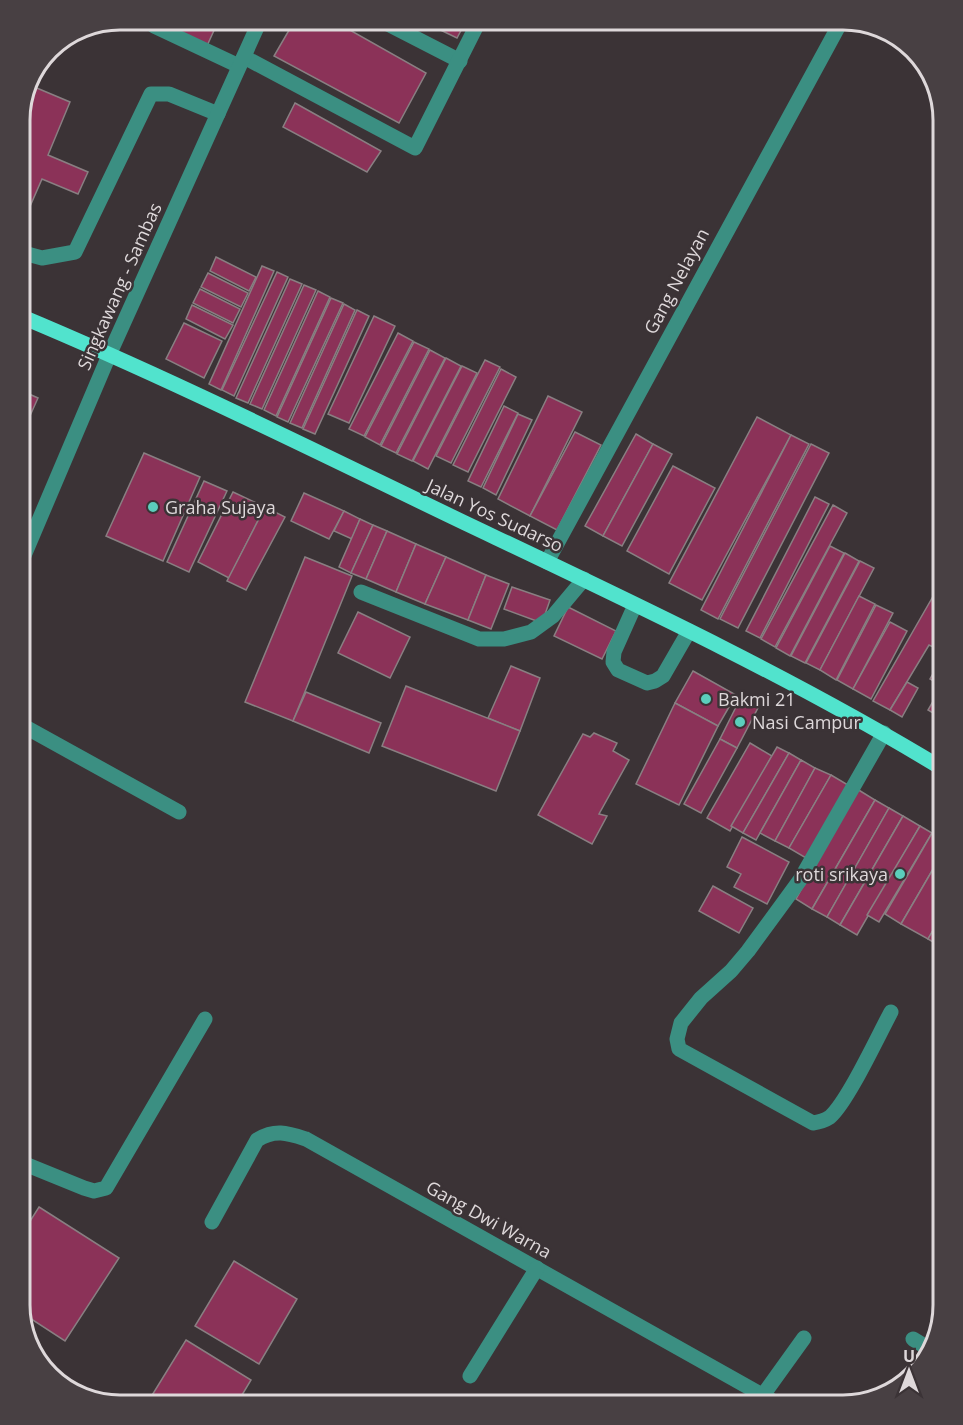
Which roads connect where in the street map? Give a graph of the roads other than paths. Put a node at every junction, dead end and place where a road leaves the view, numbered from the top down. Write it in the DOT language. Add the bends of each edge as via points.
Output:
graph roads {
  1 [pos="164,30"];
  2 [pos="256,30"];
  3 [pos="400,30"];
  4 [pos="475,30"];
  5 [pos="837,30"];
  6 [pos="460,61"];
  7 [pos="242,62"];
  8 [pos="218,114"];
  9 [pos="30,255"];
  10 [pos="30,319"];
  11 [pos="110,353"];
  12 [pos="30,541"];
  13 [pos="548,562"];
  14 [pos="584,579"];
  15 [pos="361,592"];
  16 [pos="635,605"];
  17 [pos="689,631"];
  18 [pos="30,730"];
  19 [pos="884,733"];
  20 [pos="933,762"];
  21 [pos="179,812"];
  22 [pos="891,1012"];
  23 [pos="205,1019"];
  24 [pos="30,1166"];
  25 [pos="212,1222"];
  26 [pos="537,1268"];
  27 [pos="804,1338"];
  28 [pos="913,1339"];
  29 [pos="923,1345"];
  30 [pos="470,1376"];
  31 [pos="753,1395"];
  32 [pos="760,1395"];
  1 -- 7 [label="street"];
  2 -- 7 [label="street, Singkawang - Sambas"];
  3 -- 6 [label="street"];
  4 -- 6 [label="street"];
  5 -- 13 [label="street, Gang Nelayan"];
  6 -- 7 [label="street" via="415,148"];
  7 -- 8 [label="street, Singkawang - Sambas"];
  8 -- 9 [label="street" via="169,93 151,93 75,252 42,258"];
  8 -- 11 [label="street, Singkawang - Sambas"];
  10 -- 11 [label="main road, Jalan Yos Sudarso"];
  11 -- 12 [label="street, Singkawang - Sambas"];
  11 -- 13 [label="main road, Jalan Yos Sudarso"];
  13 -- 14 [label="main road, Jalan Yos Sudarso"];
  14 -- 15 [label="street" via="553,616 531,632 504,639 479,639"];
  14 -- 16 [label="main road, Jalan Yos Sudarso"];
  16 -- 17 [label="main road, Jalan Yos Sudarso"];
  16 -- 17 [label="street" via="614,652 613,662 618,670 647,683 655,681 663,675"];
  17 -- 19 [label="main road, Jalan Yos Sudarso"];
  18 -- 21 [label="street"];
  19 -- 20 [label="main road, Jalan Yos Sudarso"];
  19 -- 22 [label="street" via="800,880 748,951 681,1023 677,1039 679,1049 813,1123 822,1122 832,1116 850,1088"];
  23 -- 24 [label="street" via="106,1188 94,1191"];
  25 -- 26 [label="street, Gang Dwi Warna" via="257,1140 268,1133 283,1132 306,1139"];
  26 -- 30 [label="street"];
  26 -- 31 [label="street, Gang Dwi Warna"];
  27 -- 32 [label="street"];
  28 -- 29 [label="street"];
}
